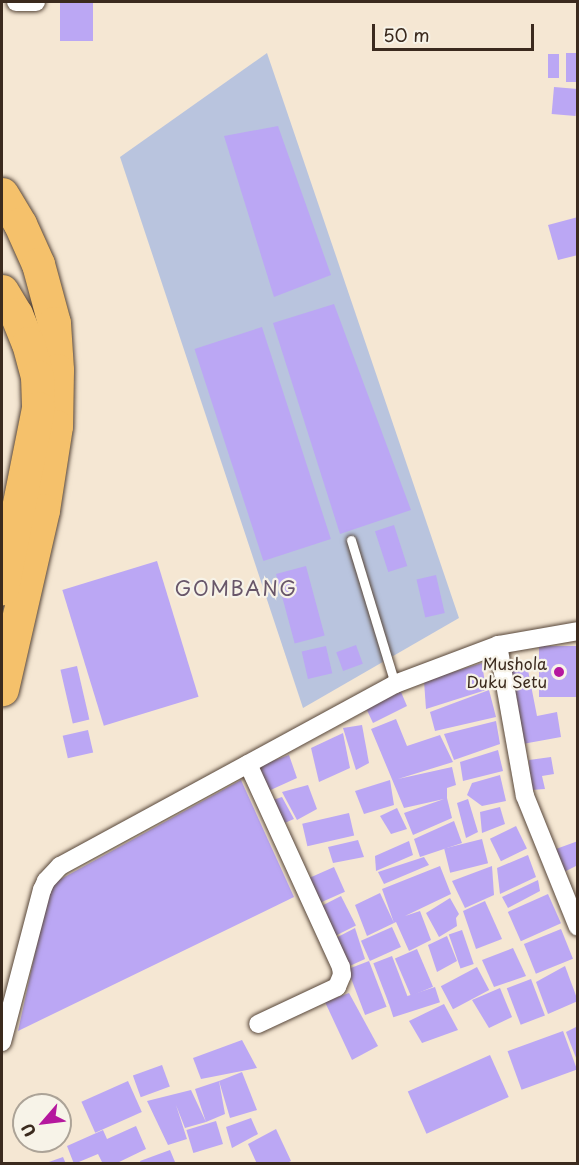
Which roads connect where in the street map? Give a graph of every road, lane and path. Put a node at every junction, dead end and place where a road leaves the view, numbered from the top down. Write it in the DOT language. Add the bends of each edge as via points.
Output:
graph roads {
  1 [pos="16,2"];
  2 [pos="36,2"];
  3 [pos="2,194"];
  4 [pos="2,291"];
  5 [pos="351,540"];
  6 [pos="2,588"];
  7 [pos="578,631"];
  8 [pos="498,645"];
  9 [pos="395,684"];
  10 [pos="2,689"];
  11 [pos="248,764"];
  12 [pos="578,927"];
  13 [pos="258,1024"];
  14 [pos="2,1042"];
  1 -- 2 [label="street"];
  3 -- 10 [label="highway" via="38,264 54,323 57,370 56,426 43,510"];
  4 -- 6 [label="highway" via="28,343 37,376 38,408"];
  5 -- 9 [label="lane"];
  7 -- 8 [label="street"];
  8 -- 9 [label="street"];
  8 -- 12 [label="street" via="525,796"];
  9 -- 11 [label="street"];
  11 -- 13 [label="street" via="342,975 337,987"];
  11 -- 14 [label="street" via="53,872 42,890"];
}
